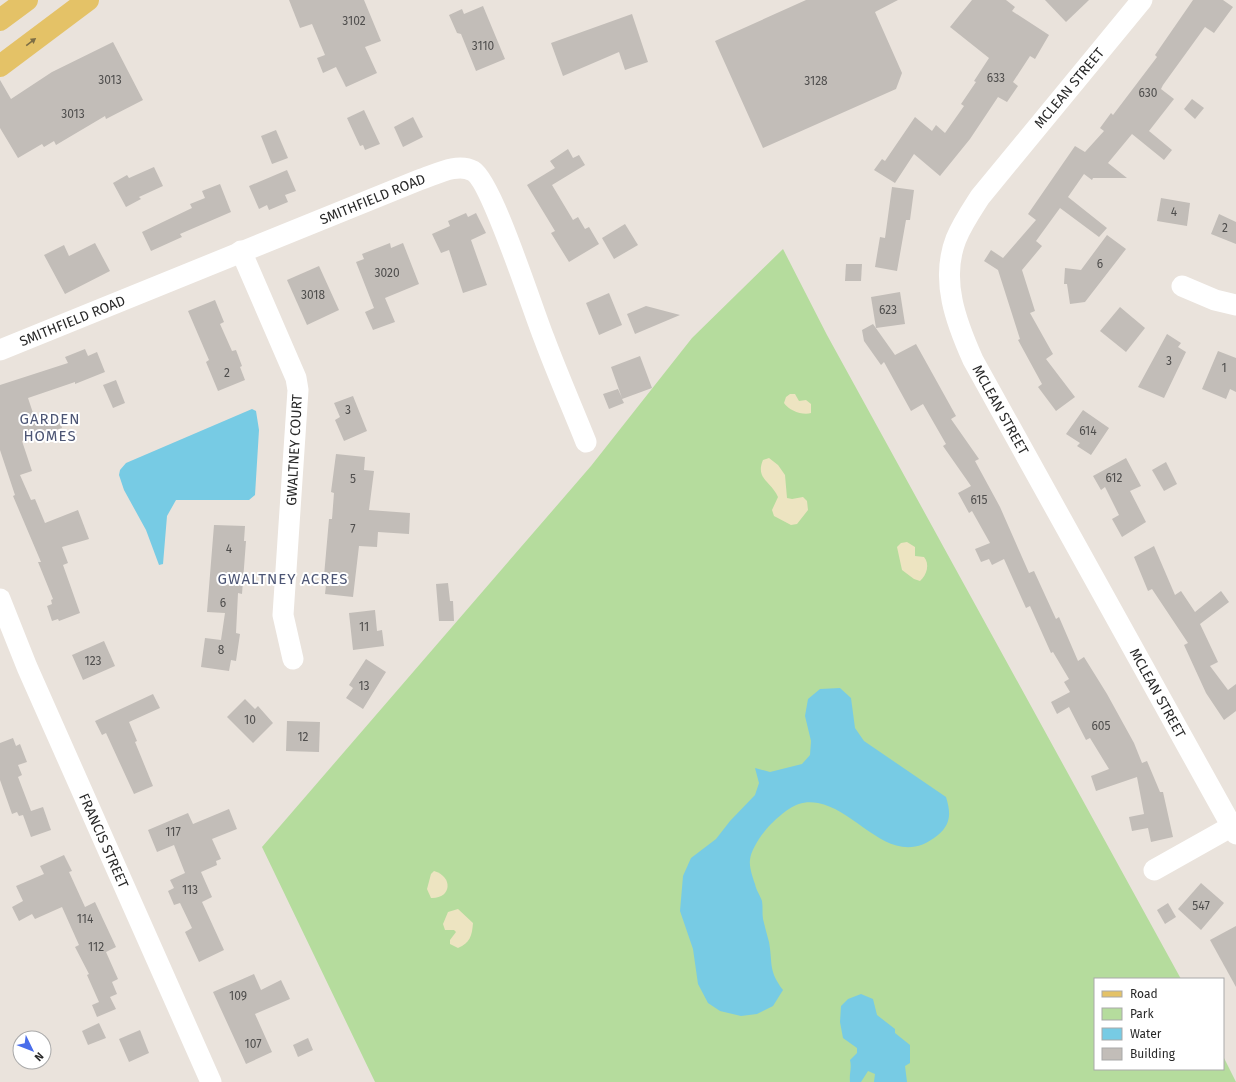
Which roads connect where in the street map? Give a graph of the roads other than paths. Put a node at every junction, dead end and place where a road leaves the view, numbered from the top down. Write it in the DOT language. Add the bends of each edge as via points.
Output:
graph roads {
  1 [pos="27,0"];
  2 [pos="88,0"];
  3 [pos="1142,0"];
  4 [pos="0,20"];
  5 [pos="0,66"];
  6 [pos="242,251"];
  7 [pos="1182,286"];
  8 [pos="1236,305"];
  9 [pos="0,350"];
  10 [pos="586,442"];
  11 [pos="0,598"];
  12 [pos="293,660"];
  13 [pos="1235,828"];
  14 [pos="1154,870"];
  15 [pos="211,1082"];
  1 -- 4 [label="main road"];
  5 -- 2 [label="main road, one-way"];
  3 -- 13 [label="street, MCLEAN STREET" via="980,197 956,240 950,261 949,282 952,304 973,360"];
  6 -- 9 [label="street, SMITHFIELD ROAD"];
  6 -- 10 [label="street, SMITHFIELD ROAD" via="457,167 475,172 494,204"];
  6 -- 12 [label="street, GWALTNEY COURT" via="296,378 298,390 283,615"];
  7 -- 8 [label="street" via="1215,300"];
  11 -- 15 [label="street, FRANCIS STREET" via="27,667"];
  13 -- 14 [label="street"];
}
